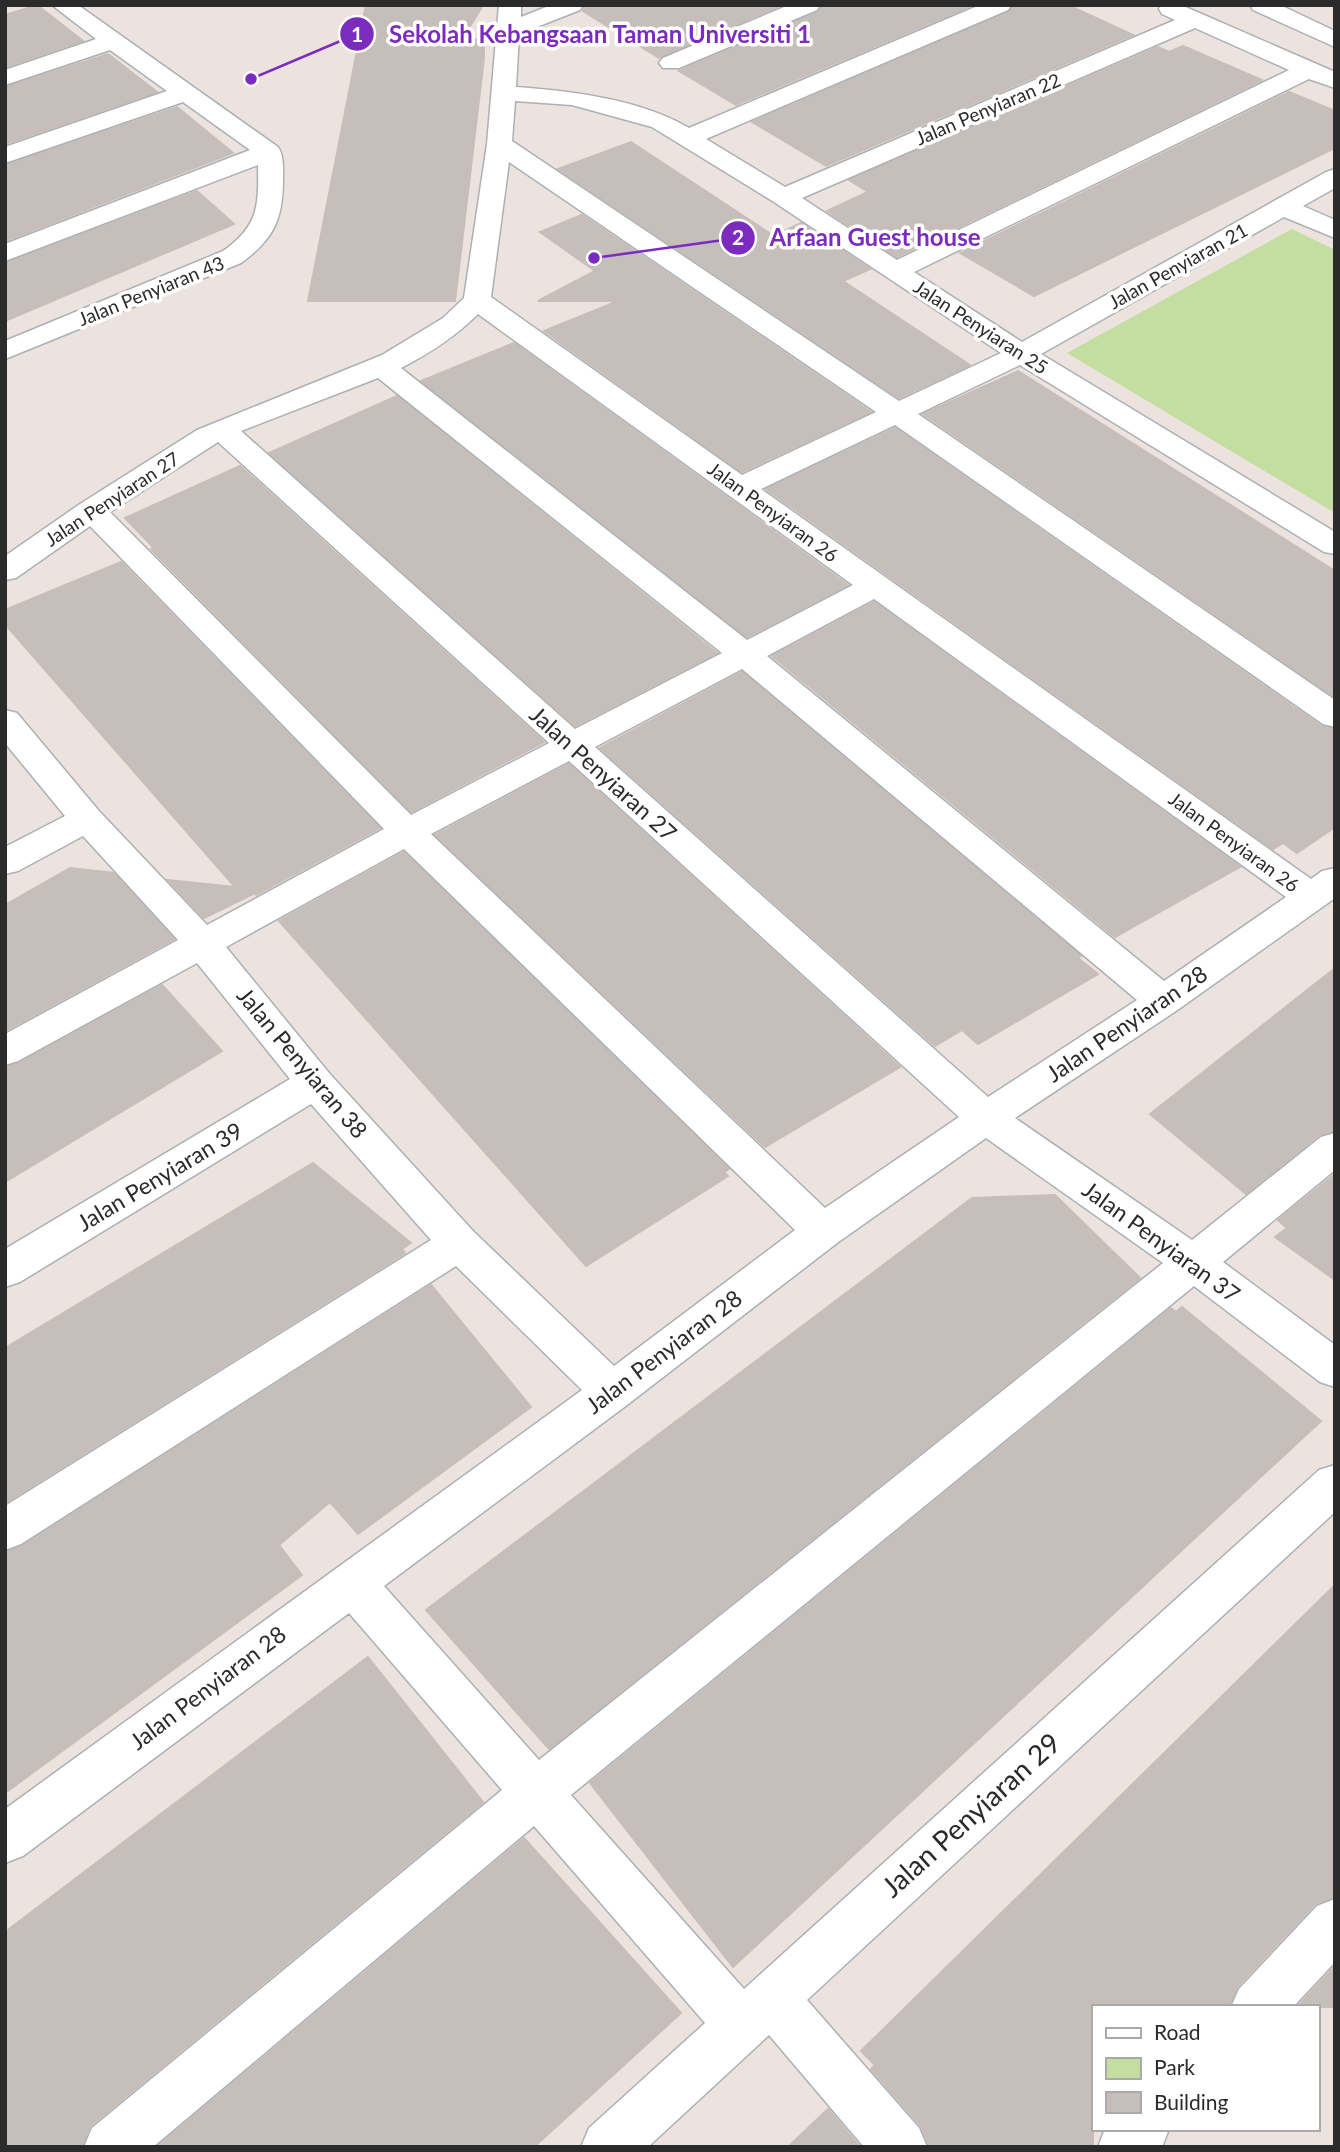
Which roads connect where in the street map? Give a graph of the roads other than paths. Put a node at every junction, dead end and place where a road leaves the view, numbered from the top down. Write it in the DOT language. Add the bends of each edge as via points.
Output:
graph roads {
  1 [pos="63,5"];
  2 [pos="510,5"];
  3 [pos="572,5"];
  4 [pos="809,5"];
  5 [pos="1000,5"];
  6 [pos="1161,5"];
  7 [pos="1261,5"];
  8 [pos="1192,21"];
  9 [pos="507,31"];
  10 [pos="1335,40"];
  11 [pos="113,41"];
  12 [pos="671,63"];
  13 [pos="1308,70"];
  14 [pos="5,78"];
  15 [pos="1335,81"];
  16 [pos="184,93"];
  17 [pos="504,93"];
  18 [pos="687,138"];
  19 [pos="499,144"];
  20 [pos="269,152"];
  21 [pos="5,156"];
  22 [pos="1335,177"];
  23 [pos="783,197"];
  24 [pos="1284,206"];
  25 [pos="1335,230"];
  26 [pos="5,253"];
  27 [pos="895,271"];
  28 [pos="477,300"];
  29 [pos="5,351"];
  30 [pos="1021,354"];
  31 [pos="380,365"];
  32 [pos="897,413"];
  33 [pos="220,429"];
  34 [pos="740,488"];
  35 [pos="91,510"];
  36 [pos="1335,545"];
  37 [pos="5,571"];
  38 [pos="875,586"];
  39 [pos="745,656"];
  40 [pos="1335,716"];
  41 [pos="5,721"];
  42 [pos="571,746"];
  43 [pos="87,819"];
  44 [pos="407,832"];
  45 [pos="5,862"];
  46 [pos="1323,888"];
  47 [pos="201,942"];
  48 [pos="1163,1001"];
  49 [pos="5,1051"];
  50 [pos="315,1083"];
  51 [pos="986,1118"];
  52 [pos="1335,1148"];
  53 [pos="824,1231"];
  54 [pos="459,1243"];
  55 [pos="1194,1263"];
  56 [pos="5,1270"];
  57 [pos="1335,1369"];
  58 [pos="612,1392"];
  59 [pos="1335,1484"];
  60 [pos="5,1530"];
  61 [pos="351,1582"];
  62 [pos="537,1792"];
  63 [pos="5,1839"];
  64 [pos="1335,1924"];
  65 [pos="1259,2005"];
  66 [pos="756,2011"];
  67 [pos="1140,2131"];
  68 [pos="111,2147"];
  69 [pos="608,2147"];
  70 [pos="900,2147"];
  71 [pos="1125,2147"];
  1 -- 11 [label="street"];
  2 -- 9 [label="street"];
  3 -- 9 [label="street"];
  4 -- 12 [label="street"];
  5 -- 18 [label="street"];
  6 -- 8 [label="street"];
  7 -- 10 [label="street"];
  8 -- 13 [label="street"];
  8 -- 23 [label="street, Jalan Penyiaran 22"];
  9 -- 17 [label="street"];
  11 -- 14 [label="street"];
  11 -- 16 [label="street"];
  13 -- 15 [label="street"];
  13 -- 27 [label="street"];
  16 -- 20 [label="street"];
  16 -- 21 [label="street"];
  17 -- 18 [label="street, Jalan Penyiaran 25" via="573,98 661,122"];
  17 -- 19 [label="street"];
  18 -- 23 [label="street, Jalan Penyiaran 25"];
  19 -- 28 [label="street"];
  19 -- 32 [label="street"];
  20 -- 26 [label="street"];
  20 -- 29 [label="street, Jalan Penyiaran 43" via="269,202 257,238 232,257"];
  22 -- 24 [label="street, Jalan Penyiaran 21"];
  23 -- 27 [label="street, Jalan Penyiaran 25"];
  24 -- 25 [label="street"];
  24 -- 30 [label="street, Jalan Penyiaran 21"];
  27 -- 30 [label="street, Jalan Penyiaran 25"];
  28 -- 31 [label="street, Jalan Penyiaran 27" via="441,334"];
  28 -- 34 [label="street, Jalan Penyiaran 26"];
  30 -- 32 [label="street, Jalan Penyiaran 21"];
  30 -- 36 [label="street, Jalan Penyiaran 25"];
  31 -- 33 [label="street, Jalan Penyiaran 27"];
  31 -- 39 [label="street"];
  32 -- 34 [label="street, Jalan Penyiaran 21"];
  32 -- 40 [label="street"];
  33 -- 35 [label="street, Jalan Penyiaran 27"];
  33 -- 42 [label="street, Jalan Penyiaran 27"];
  34 -- 38 [label="street, Jalan Penyiaran 26"];
  35 -- 37 [label="street, Jalan Penyiaran 27"];
  35 -- 44 [label="street"];
  38 -- 39 [label="street"];
  38 -- 46 [label="street, Jalan Penyiaran 26"];
  39 -- 42 [label="street"];
  39 -- 48 [label="street"];
  41 -- 43 [label="street, Jalan Penyiaran 38"];
  42 -- 44 [label="street"];
  42 -- 51 [label="street, Jalan Penyiaran 27"];
  43 -- 45 [label="street"];
  43 -- 47 [label="street, Jalan Penyiaran 38"];
  44 -- 47 [label="street"];
  44 -- 53 [label="street"];
  46 -- 48 [label="street, Jalan Penyiaran 28"];
  47 -- 49 [label="street"];
  47 -- 50 [label="street, Jalan Penyiaran 38"];
  48 -- 51 [label="street, Jalan Penyiaran 28"];
  50 -- 54 [label="street, Jalan Penyiaran 38"];
  50 -- 56 [label="street, Jalan Penyiaran 39"];
  51 -- 53 [label="street, Jalan Penyiaran 28"];
  51 -- 55 [label="street, Jalan Penyiaran 37"];
  52 -- 55 [label="street"];
  53 -- 58 [label="street, Jalan Penyiaran 28"];
  54 -- 58 [label="street, Jalan Penyiaran 38"];
  54 -- 60 [label="street"];
  55 -- 57 [label="street, Jalan Penyiaran 37"];
  55 -- 62 [label="street"];
  58 -- 61 [label="street, Jalan Penyiaran 28"];
  59 -- 66 [label="street, Jalan Penyiaran 29"];
  61 -- 62 [label="street"];
  61 -- 63 [label="street, Jalan Penyiaran 28"];
  62 -- 66 [label="street"];
  62 -- 68 [label="street"];
  64 -- 65 [label="street"];
  66 -- 69 [label="street, Jalan Penyiaran 29"];
  66 -- 70 [label="street"];
  67 -- 71 [label="street"];
}
